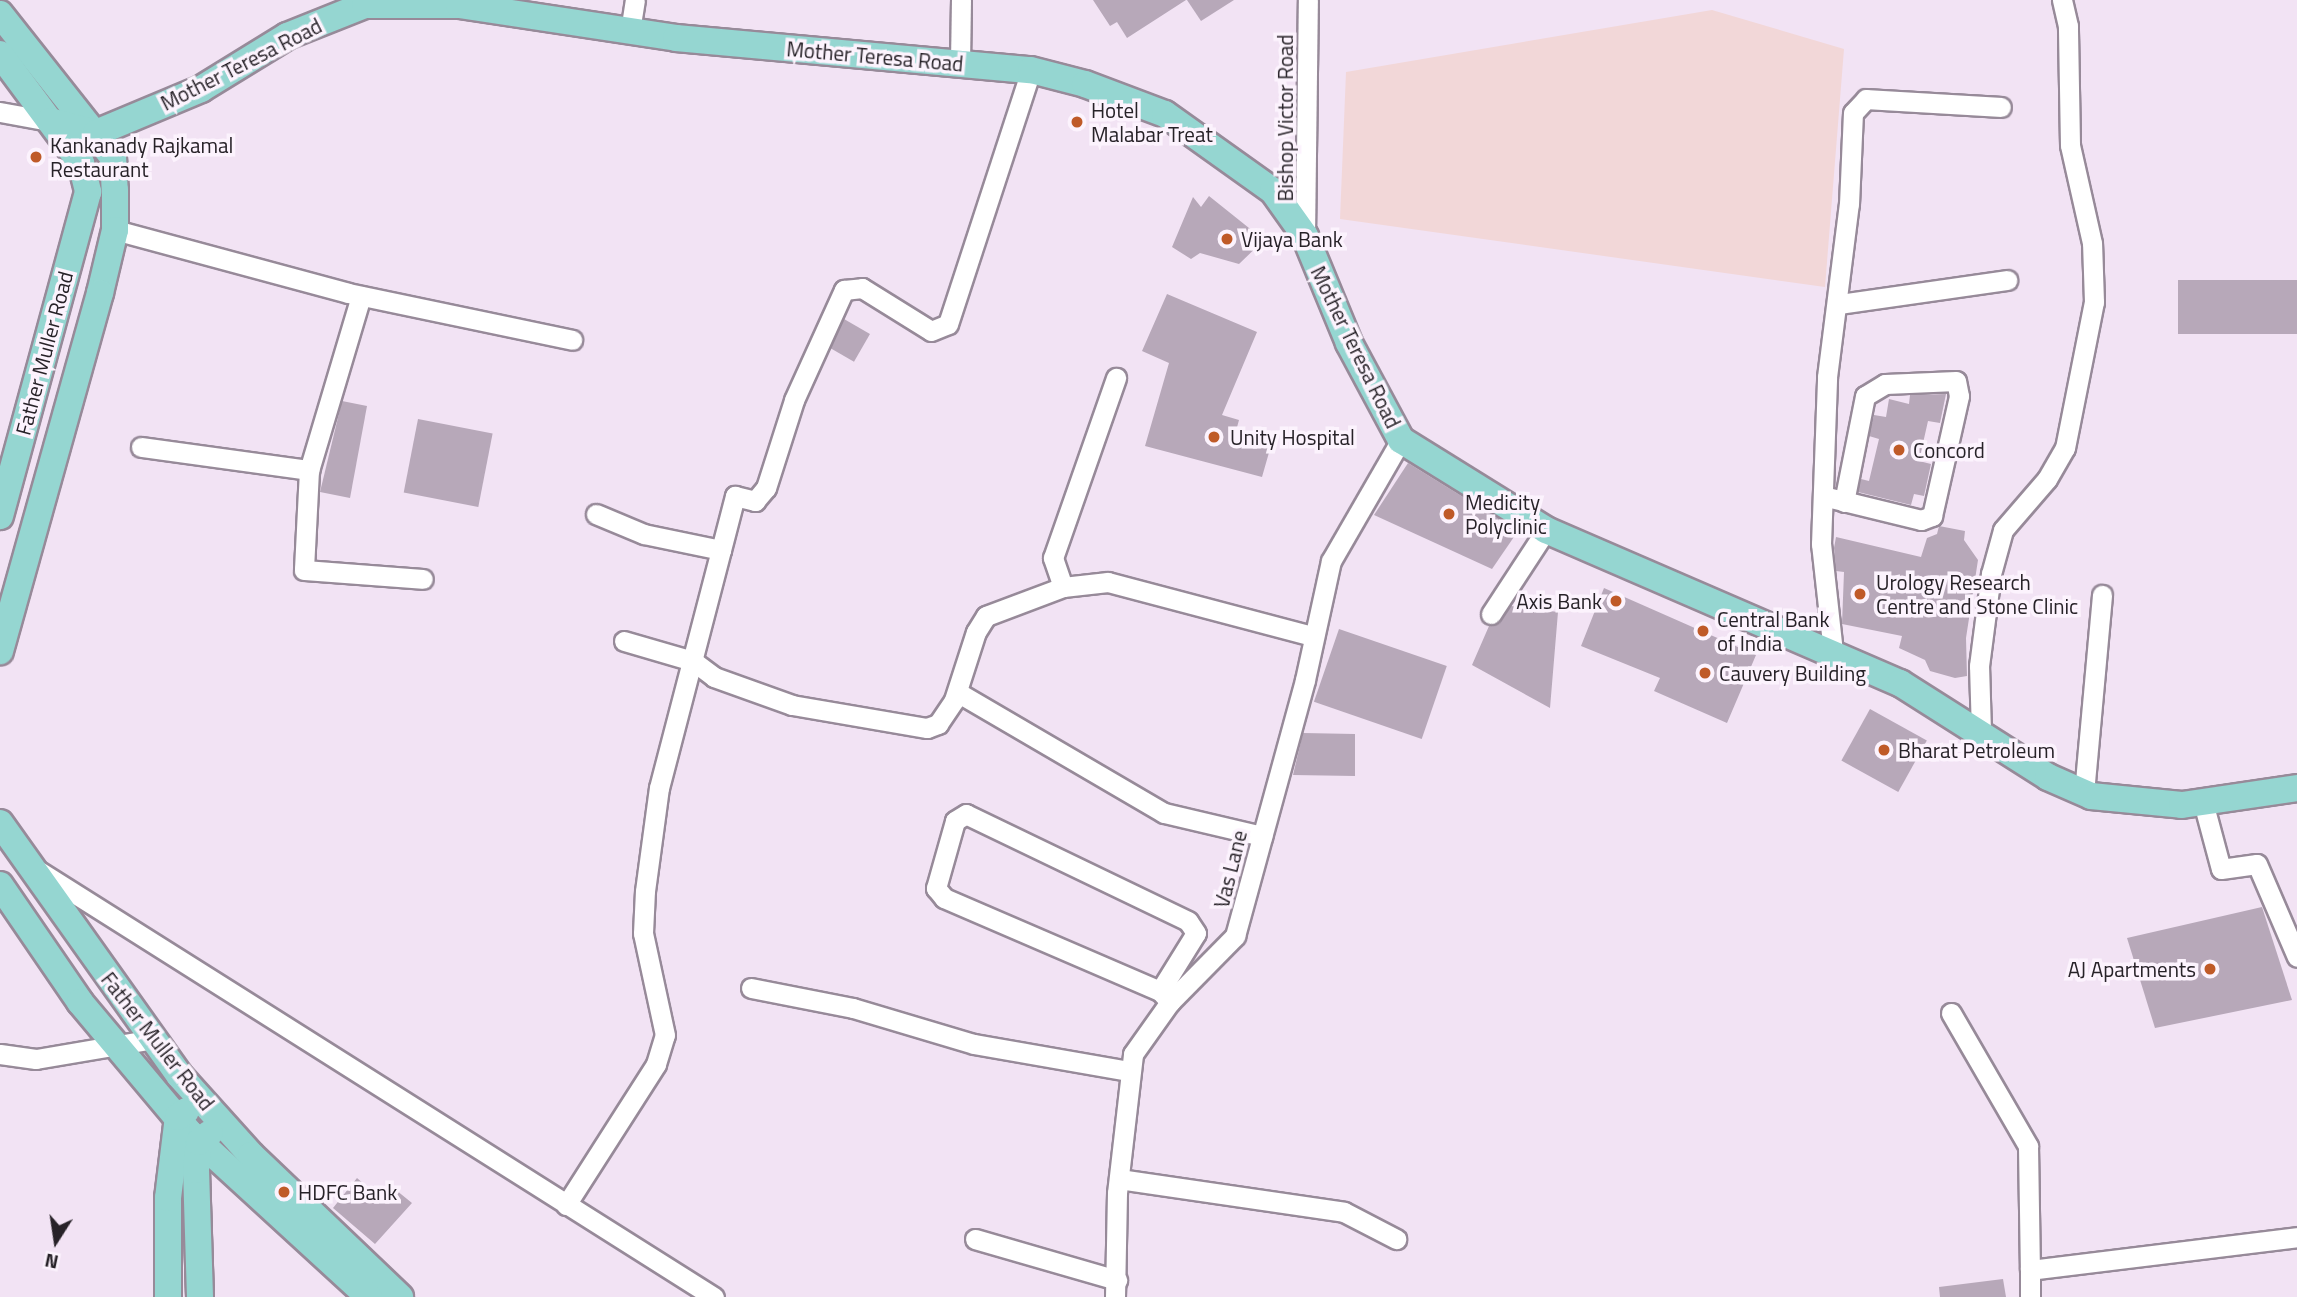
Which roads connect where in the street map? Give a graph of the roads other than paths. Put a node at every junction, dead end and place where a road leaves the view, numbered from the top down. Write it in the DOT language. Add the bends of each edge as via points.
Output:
graph roads {
  1 [pos="635,0"];
  2 [pos="961,0"];
  3 [pos="1308,0"];
  4 [pos="2062,0"];
  5 [pos="0,14"];
  6 [pos="629,31"];
  7 [pos="0,54"];
  8 [pos="960,63"];
  9 [pos="1031,70"];
  10 [pos="2001,107"];
  11 [pos="0,112"];
  12 [pos="50,121"];
  13 [pos="96,133"];
  14 [pos="115,230"];
  15 [pos="1305,236"];
  16 [pos="2007,280"];
  17 [pos="360,296"];
  18 [pos="1839,304"];
  19 [pos="572,340"];
  20 [pos="1115,378"];
  21 [pos="1401,440"];
  22 [pos="141,447"];
  23 [pos="309,470"];
  24 [pos="1835,500"];
  25 [pos="1,512"];
  26 [pos="596,514"];
  27 [pos="1546,530"];
  28 [pos="721,550"];
  29 [pos="423,579"];
  30 [pos="1063,587"];
  31 [pos="2102,595"];
  32 [pos="1491,614"];
  33 [pos="1313,636"];
  34 [pos="624,641"];
  35 [pos="0,651"];
  36 [pos="1833,652"];
  37 [pos="693,661"];
  38 [pos="957,692"];
  39 [pos="1981,732"];
  40 [pos="2297,788"];
  41 [pos="2084,793"];
  42 [pos="2203,802"];
  43 [pos="0,823"];
  44 [pos="1262,836"];
  45 [pos="23,861"];
  46 [pos="0,885"];
  47 [pos="2297,957"];
  48 [pos="751,988"];
  49 [pos="1165,997"];
  50 [pos="1951,1013"];
  51 [pos="154,1040"];
  52 [pos="119,1045"];
  53 [pos="0,1054"];
  54 [pos="1129,1071"];
  55 [pos="202,1101"];
  56 [pos="178,1117"];
  57 [pos="222,1123"];
  58 [pos="199,1142"];
  59 [pos="1119,1179"];
  60 [pos="566,1205"];
  61 [pos="2297,1237"];
  62 [pos="975,1239"];
  63 [pos="1396,1239"];
  64 [pos="2030,1270"];
  65 [pos="1116,1288"];
  66 [pos="168,1297"];
  67 [pos="200,1297"];
  68 [pos="369,1297"];
  69 [pos="400,1297"];
  70 [pos="714,1297"];
  71 [pos="2029,1297"];
  1 -- 6 [label="street"];
  2 -- 8 [label="street"];
  3 -- 15 [label="street, Bishop Victor Road"];
  4 -- 39 [label="street" via="2067,26 2070,145 2092,243 2094,302 2065,448 2047,479 2003,530 1991,574 1979,666"];
  5 -- 13 [label="main road"];
  6 -- 8 [label="main road, Mother Teresa Road"];
  6 -- 13 [label="main road, Mother Teresa Road" via="459,5 365,5 287,36 201,89"];
  7 -- 12 [label="main road"];
  8 -- 9 [label="main road, Mother Teresa Road"];
  9 -- 15 [label="main road, Mother Teresa Road" via="1165,114 1273,191"];
  9 -- 28 [label="street" via="947,324 931,331 862,288 844,290 794,400 766,488 755,500 735,496"];
  10 -- 18 [label="street" via="1866,99 1857,104"];
  11 -- 12 [label="street"];
  12 -- 13 [label="main road"];
  12 -- 25 [label="main road, Father Muller Road" via="81,163 88,192"];
  13 -- 14 [label="main road" via="113,157"];
  14 -- 17 [label="street"];
  14 -- 35 [label="main road"];
  15 -- 21 [label="main road, Mother Teresa Road" via="1349,343"];
  16 -- 18 [label="street"];
  17 -- 19 [label="street"];
  17 -- 23 [label="street"];
  18 -- 24 [label="street" via="1827,377"];
  20 -- 30 [label="street" via="1053,558"];
  21 -- 27 [label="main road, Mother Teresa Road"];
  21 -- 33 [label="street, Vas Lane" via="1331,561"];
  22 -- 23 [label="street"];
  23 -- 29 [label="street" via="304,570"];
  24 -- 24 [label="street" via="1865,396 1885,384 1956,381 1959,396 1932,516 1921,520"];
  24 -- 36 [label="street" via="1821,544"];
  26 -- 28 [label="street" via="644,534"];
  27 -- 32 [label="street"];
  27 -- 36 [label="main road, Mother Teresa Road"];
  28 -- 37 [label="street"];
  30 -- 33 [label="street" via="1108,582"];
  30 -- 38 [label="street" via="986,616 975,632"];
  31 -- 41 [label="street"];
  33 -- 44 [label="street, Vas Lane"];
  34 -- 37 [label="street"];
  36 -- 39 [label="main road, Mother Teresa Road" via="1900,682"];
  37 -- 38 [label="street" via="715,677 792,705 927,728 945,716"];
  37 -- 60 [label="street" via="659,788 645,891 643,933 665,1035 656,1064"];
  38 -- 44 [label="street" via="1164,813"];
  39 -- 41 [label="main road, Mother Teresa Road" via="2048,777"];
  40 -- 42 [label="main road, Mother Teresa Road"];
  41 -- 42 [label="main road, Mother Teresa Road" via="2132,803"];
  42 -- 47 [label="street" via="2221,869 2257,864"];
  43 -- 45 [label="main road, Father Muller Road"];
  44 -- 49 [label="street, Vas Lane" via="1235,936"];
  45 -- 51 [label="main road, Father Muller Road"];
  45 -- 60 [label="street"];
  46 -- 52 [label="main road" via="80,1002"];
  48 -- 54 [label="street" via="853,1008 974,1044"];
  49 -- 49 [label="street" via="944,898 936,888 955,821 966,814 1188,921 1196,933"];
  49 -- 54 [label="street, Vas Lane" via="1133,1054"];
  50 -- 64 [label="street" via="2028,1146"];
  51 -- 52 [label="street"];
  51 -- 55 [label="main road, Father Muller Road"];
  52 -- 53 [label="street" via="36,1059"];
  52 -- 56 [label="main road"];
  54 -- 59 [label="street, Vas Lane"];
  55 -- 56 [label="main road"];
  55 -- 57 [label="main road, Father Muller Road"];
  56 -- 58 [label="main road"];
  56 -- 66 [label="main road" via="167,1209"];
  57 -- 58 [label="main road"];
  57 -- 69 [label="main road, Father Muller Road"];
  58 -- 67 [label="main road" via="194,1201"];
  58 -- 68 [label="main road"];
  59 -- 63 [label="street" via="1344,1212"];
  59 -- 65 [label="street, Vas Lane"];
  60 -- 70 [label="street"];
  61 -- 64 [label="street"];
  62 -- 65 [label="street"];
  64 -- 71 [label="street"];
}
